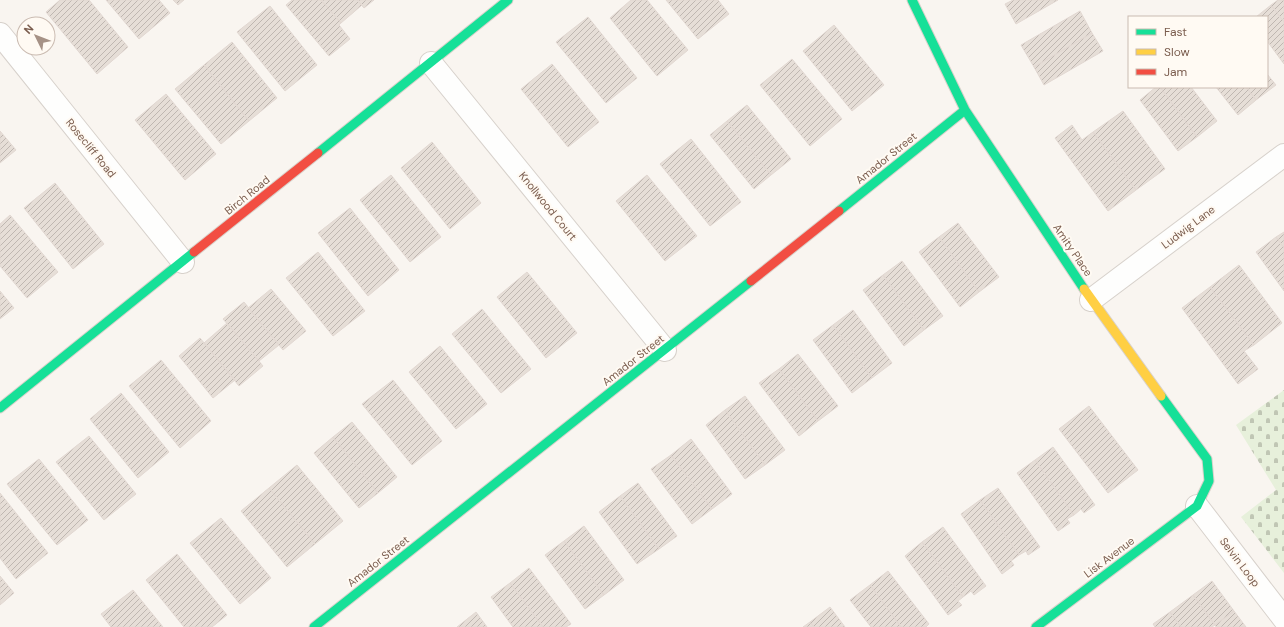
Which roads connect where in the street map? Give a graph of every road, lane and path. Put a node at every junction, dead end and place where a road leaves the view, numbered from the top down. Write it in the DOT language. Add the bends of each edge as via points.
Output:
graph roads {
  1 [pos="508,0"];
  2 [pos="912,0"];
  3 [pos="0,34"];
  4 [pos="431,63"];
  5 [pos="965,110"];
  6 [pos="1284,155"];
  7 [pos="183,262"];
  8 [pos="1091,300"];
  9 [pos="665,350"];
  10 [pos="0,408"];
  11 [pos="1197,506"];
  12 [pos="1284,619"];
  13 [pos="314,627"];
  14 [pos="1036,627"];
  1 -- 4 [label="street, Birch Road"];
  2 -- 5 [label="street, Amity Place"];
  3 -- 7 [label="street, Rosecliff Road"];
  4 -- 7 [label="street, Birch Road"];
  4 -- 9 [label="street, Knollwood Court"];
  5 -- 8 [label="street, Amity Place"];
  5 -- 9 [label="street, Amador Street"];
  6 -- 8 [label="street, Ludwig Lane"];
  7 -- 10 [label="street, Birch Road"];
  8 -- 11 [label="street, Amity Place" via="1207,459 1209,481"];
  9 -- 13 [label="street, Amador Street"];
  11 -- 12 [label="street, Selvin Loop"];
  11 -- 14 [label="street, Lisk Avenue"];
}
